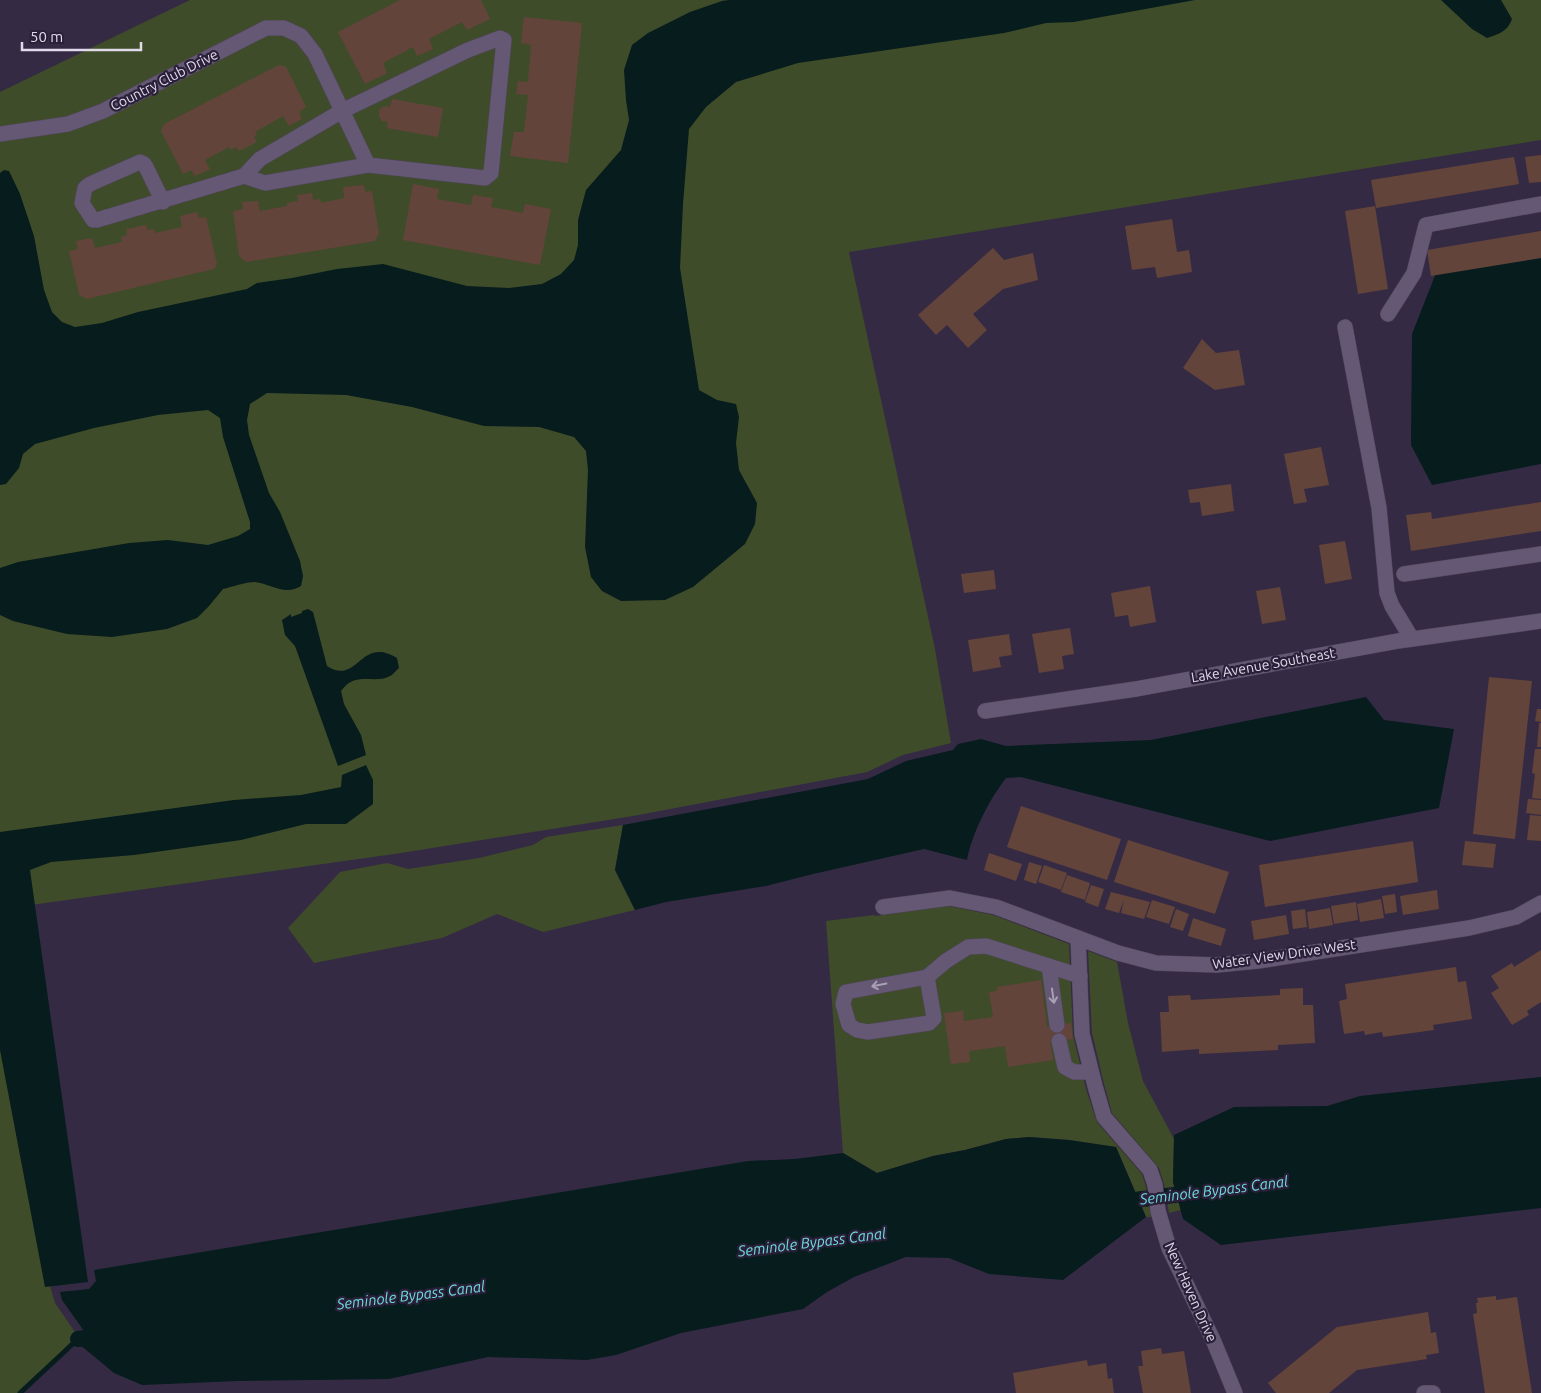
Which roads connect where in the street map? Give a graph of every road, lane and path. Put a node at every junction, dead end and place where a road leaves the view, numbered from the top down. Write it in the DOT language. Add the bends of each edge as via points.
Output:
graph roads {
  1 [pos="342,111"];
  2 [pos="1,134"];
  3 [pos="368,165"];
  4 [pos="244,176"];
  5 [pos="163,202"];
  6 [pos="1541,204"];
  7 [pos="1388,314"];
  8 [pos="1345,327"];
  9 [pos="1541,554"];
  10 [pos="1404,574"];
  11 [pos="1541,621"];
  12 [pos="1412,639"];
  13 [pos="984,711"];
  14 [pos="1541,903"];
  15 [pos="883,907"];
  16 [pos="1078,938"];
  17 [pos="1049,966"];
  18 [pos="1080,976"];
  19 [pos="928,977"];
  20 [pos="1057,1025"];
  21 [pos="1059,1041"];
  22 [pos="1091,1072"];
  23 [pos="1235,1393"];
  24 [pos="1424,1393"];
  25 [pos="1433,1393"];
  1 -- 2 [label="street, Country Club Drive" via="315,54 301,36 284,28 266,28 103,111 68,124"];
  1 -- 3 [label="street, Country Club Drive"];
  1 -- 3 [label="street" via="468,50 500,38 504,40 491,173 485,178"];
  1 -- 4 [label="street" via="260,160"];
  3 -- 4 [label="street" via="265,183"];
  4 -- 5 [label="street"];
  5 -- 5 [label="street" via="97,220 93,220 82,202 85,188 90,184 140,162 146,167"];
  6 -- 7 [label="street" via="1426,225 1414,273"];
  8 -- 12 [label="street" via="1379,508 1387,593"];
  9 -- 10 [label="street"];
  11 -- 12 [label="street, Lake Avenue Southeast"];
  12 -- 13 [label="street, Lake Avenue Southeast" via="1136,689"];
  14 -- 16 [label="street, Water View Drive West" via="1516,917 1469,928 1216,965 1156,963"];
  15 -- 16 [label="street, Water View Drive West" via="950,898 996,907"];
  16 -- 18 [label="street, New Haven Drive"];
  17 -- 18 [label="street"];
  17 -- 19 [label="street" via="986,946 968,947"];
  17 -- 20 [label="street, one-way"];
  18 -- 22 [label="street, New Haven Drive" via="1082,1034"];
  19 -- 19 [label="street, one-way" via="846,992 844,1004 849,1025 868,1032 929,1023 934,1018"];
  21 -- 22 [label="street" via="1065,1067 1074,1072"];
  22 -- 23 [label="street, New Haven Drive" via="1104,1117 1150,1170 1169,1248"];
  24 -- 25 [label="street"];
}
